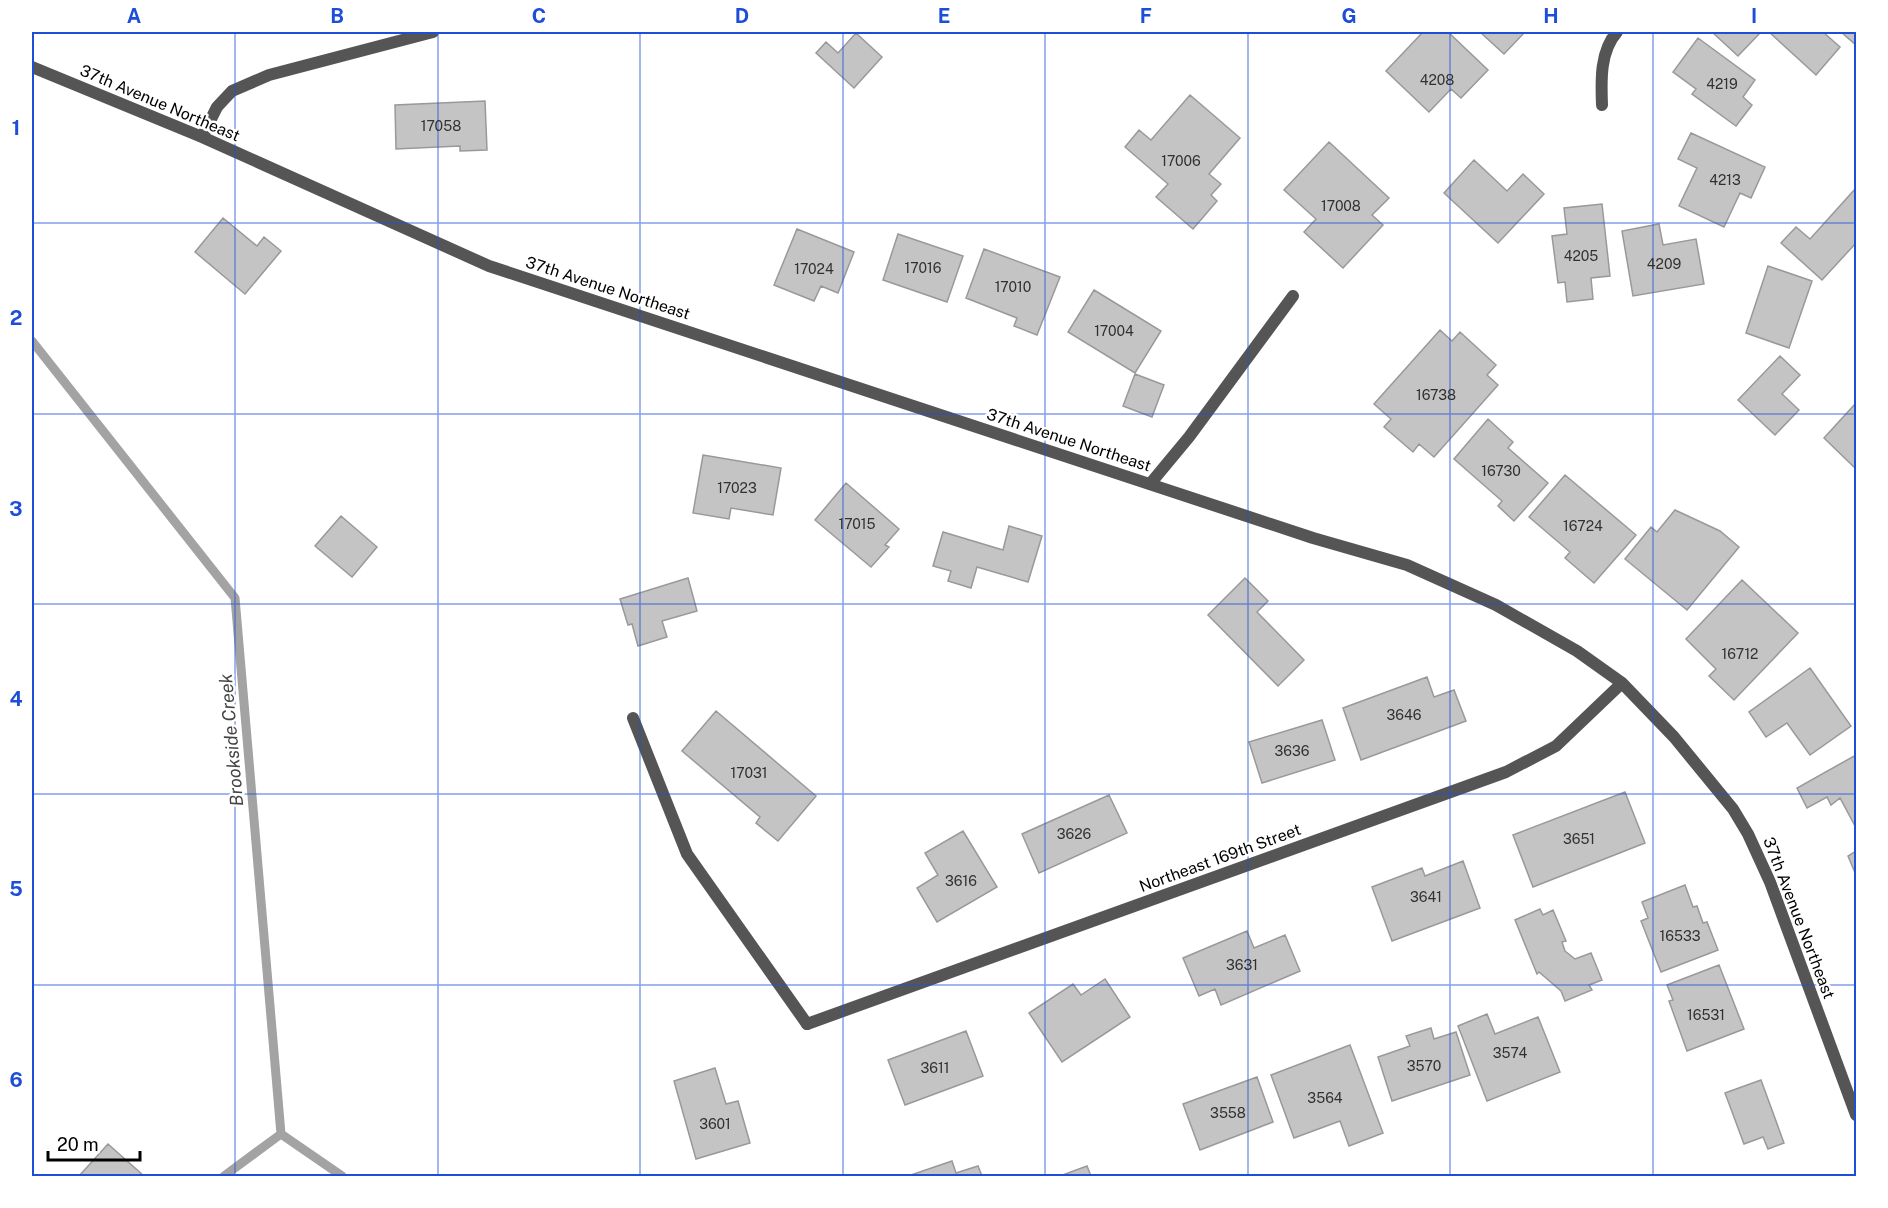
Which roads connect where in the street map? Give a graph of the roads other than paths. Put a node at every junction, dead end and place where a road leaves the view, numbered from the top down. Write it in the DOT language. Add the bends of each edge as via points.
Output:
graph roads {
  1 [pos="433,32"];
  2 [pos="1617,32"];
  3 [pos="32,67"];
  4 [pos="1602,105"];
  5 [pos="202,137"];
  6 [pos="1293,296"];
  7 [pos="1150,484"];
  8 [pos="1622,683"];
  9 [pos="633,717"];
  10 [pos="1857,1115"];
  1 -- 5 [label="street" via="269,75 232,91 217,107"];
  2 -- 4 [label="street" via="1602,68"];
  3 -- 5 [label="street, 37th Avenue Northeast"];
  5 -- 7 [label="street, 37th Avenue Northeast" via="489,266"];
  6 -- 7 [label="street"];
  7 -- 8 [label="street, 37th Avenue Northeast" via="1407,565 1496,605 1577,651"];
  8 -- 9 [label="street, Northeast 169th Street" via="1556,746 1506,772 807,1024 687,854"];
  8 -- 10 [label="street, 37th Avenue Northeast" via="1674,737 1749,834"];
}
